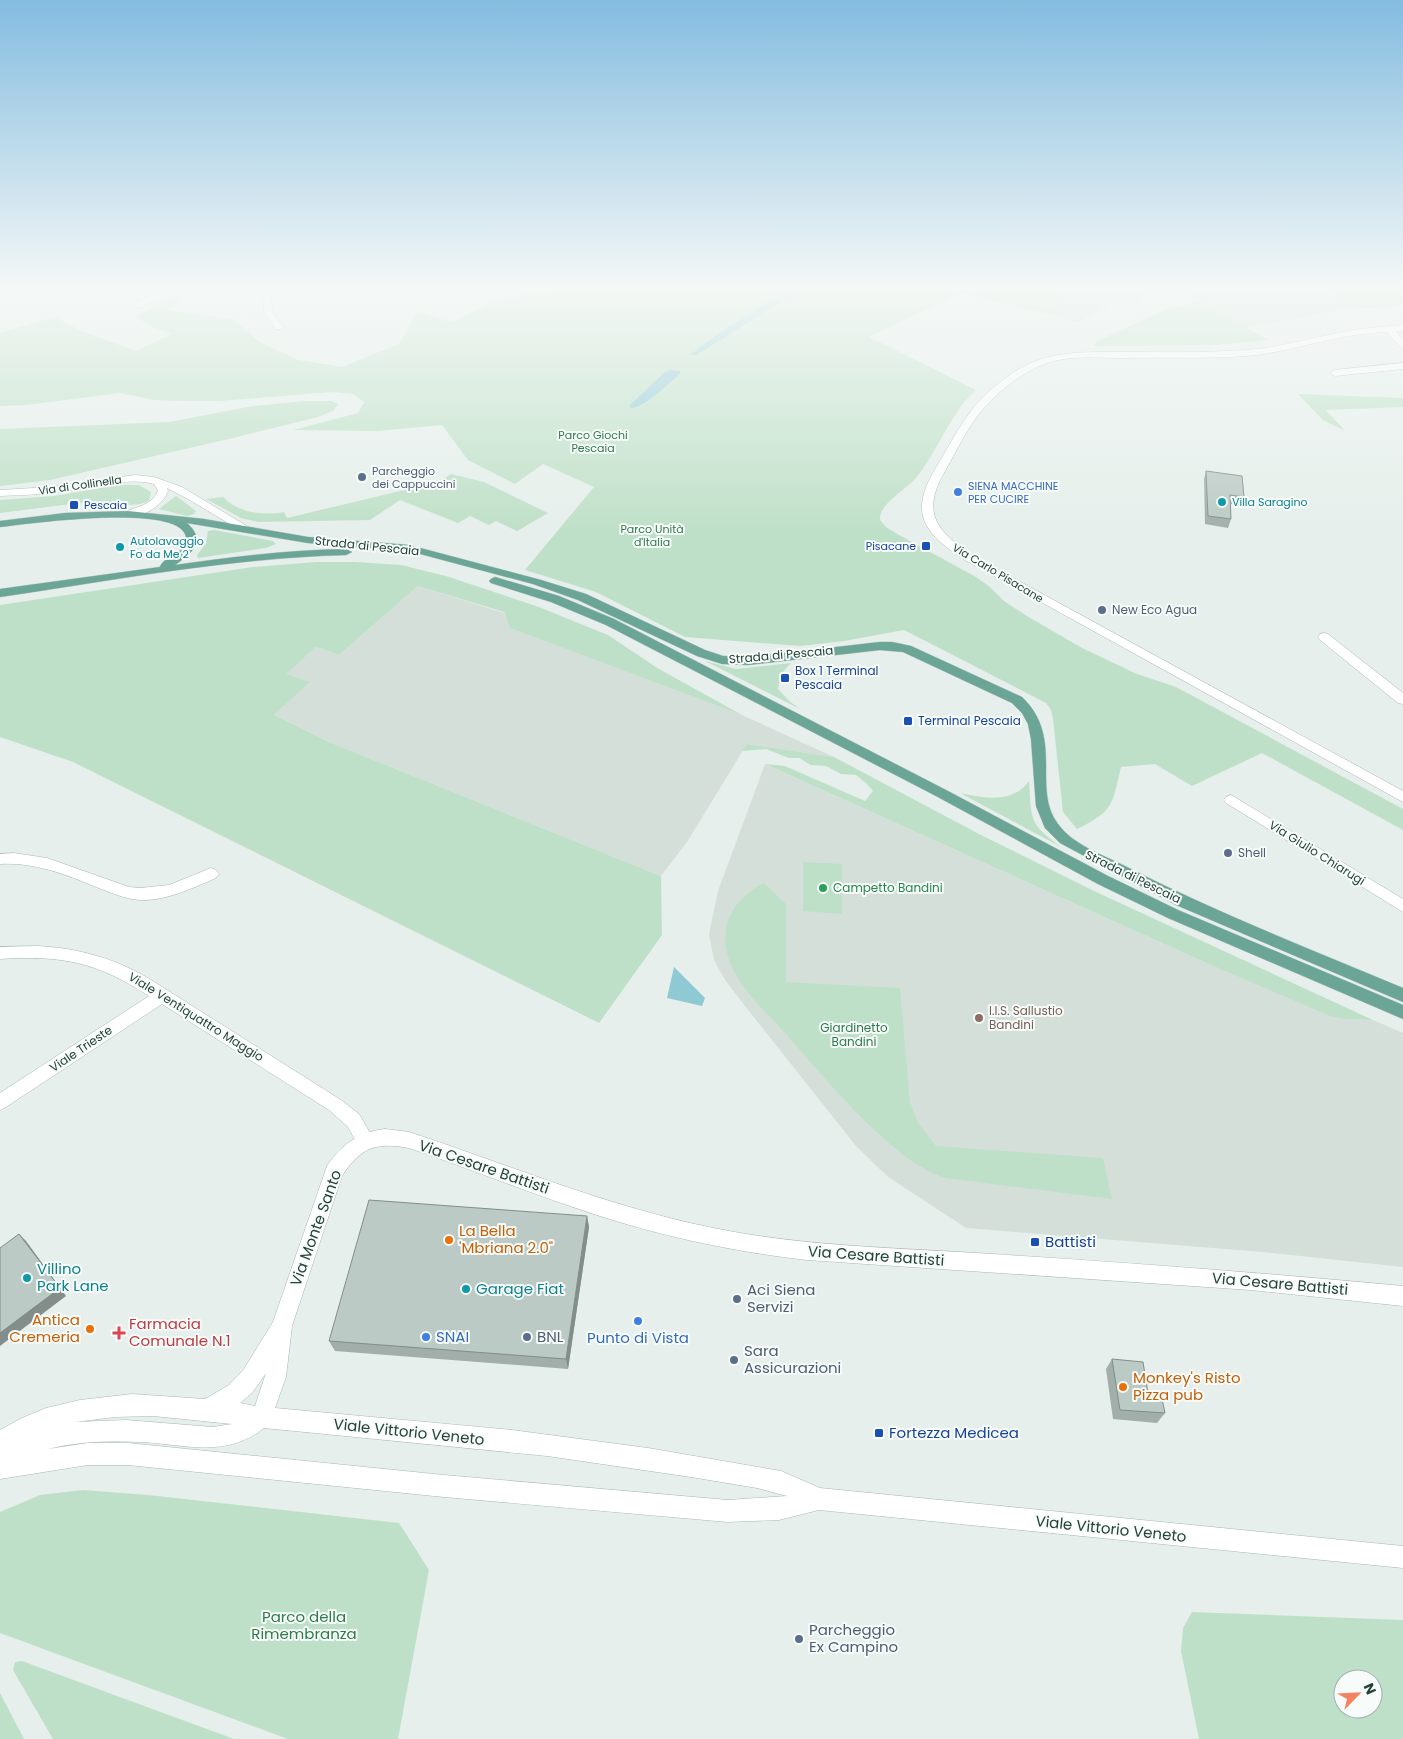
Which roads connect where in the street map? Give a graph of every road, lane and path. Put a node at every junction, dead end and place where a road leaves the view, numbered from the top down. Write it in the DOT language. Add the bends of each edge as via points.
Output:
graph roads {
  1 [pos="1026,370"];
  2 [pos="1363,370"];
  3 [pos="1335,373"];
  4 [pos="159,483"];
  5 [pos="0,493"];
  6 [pos="199,502"];
  7 [pos="128,514"];
  8 [pos="164,517"];
  9 [pos="204,522"];
  10 [pos="0,524"];
  11 [pos="244,528"];
  12 [pos="185,554"];
  13 [pos="160,570"];
  14 [pos="0,593"];
  15 [pos="1324,637"];
  16 [pos="1403,700"];
  17 [pos="1403,797"];
  18 [pos="1231,800"];
  19 [pos="0,859"];
  20 [pos="211,874"];
  21 [pos="1403,906"];
  22 [pos="0,953"];
  23 [pos="162,996"];
  24 [pos="1403,996"];
  25 [pos="1403,1012"];
  26 [pos="0,1102"];
  27 [pos="365,1140"];
  28 [pos="1403,1296"];
  29 [pos="282,1326"];
  30 [pos="206,1409"];
  31 [pos="261,1417"];
  32 [pos="0,1442"];
  33 [pos="0,1455"];
  34 [pos="0,1468"];
  35 [pos="819,1499"];
  36 [pos="1403,1557"];
  1 -- 17 [label="street, Via Carlo Pisacane" via="978,408 935,480 926,508 928,519 938,534 969,558"];
  2 -- 3 [label="street"];
  4 -- 5 [label="street, Via di Collinella" via="148,478 135,478 50,490"];
  4 -- 6 [label="street, Via di Collinella" via="174,487"];
  4 -- 7 [label="street" via="163,491 159,500"];
  6 -- 9 [label="street"];
  6 -- 11 [label="street, Via di Collinella"];
  7 -- 8 [label="main road, Strada di Pescaia"];
  7 -- 10 [label="main road, Strada di Pescaia" via="65,516"];
  8 -- 9 [label="main road, Strada di Pescaia"];
  8 -- 12 [label="main road" via="189,531 191,540"];
  9 -- 11 [label="main road, Strada di Pescaia"];
  9 -- 12 [label="main road" via="199,542"];
  11 -- 24 [label="main road, Strada di Pescaia" via="308,540 409,548 521,578 594,602 691,649 722,660 748,661 880,646 908,649 1026,706 1034,721 1045,813 1058,834 1072,845 1181,901"];
  12 -- 13 [label="main road"];
  13 -- 14 [label="main road, Strada di Pescaia"];
  13 -- 25 [label="main road, Strada di Pescaia" via="303,552 369,553 406,557 561,602 645,639 1141,898"];
  15 -- 16 [label="street"];
  18 -- 21 [label="street, Via Giulio Chiarugi"];
  19 -- 20 [label="street" via="34,859 139,895 161,894"];
  22 -- 23 [label="street, Viale Ventiquattro Maggio" via="48,952 86,958 112,967"];
  23 -- 26 [label="street, Viale Trieste"];
  23 -- 27 [label="street, Viale Ventiquattro Maggio" via="335,1105 353,1120"];
  27 -- 28 [label="street, Via Cesare Battisti" via="388,1137 408,1140 602,1208 696,1234 754,1245 1251,1281"];
  27 -- 29 [label="street, Via Monte Santo" via="346,1154 334,1172"];
  29 -- 30 [label="street, Via Monte Santo" via="238,1392"];
  29 -- 31 [label="street, Via Monte Santo" via="276,1378"];
  30 -- 31 [label="street, Viale Vittorio Veneto"];
  30 -- 32 [label="street, Viale Vittorio Veneto" via="133,1405 82,1411 27,1425"];
  31 -- 33 [label="street" via="243,1431 213,1438 90,1432 56,1436"];
  31 -- 35 [label="street, Viale Vittorio Veneto" via="590,1451 757,1477 780,1482"];
  34 -- 35 [label="street, Viale Vittorio Veneto" via="88,1454 120,1453 718,1510 779,1509"];
  35 -- 36 [label="street, Viale Vittorio Veneto"];
}
